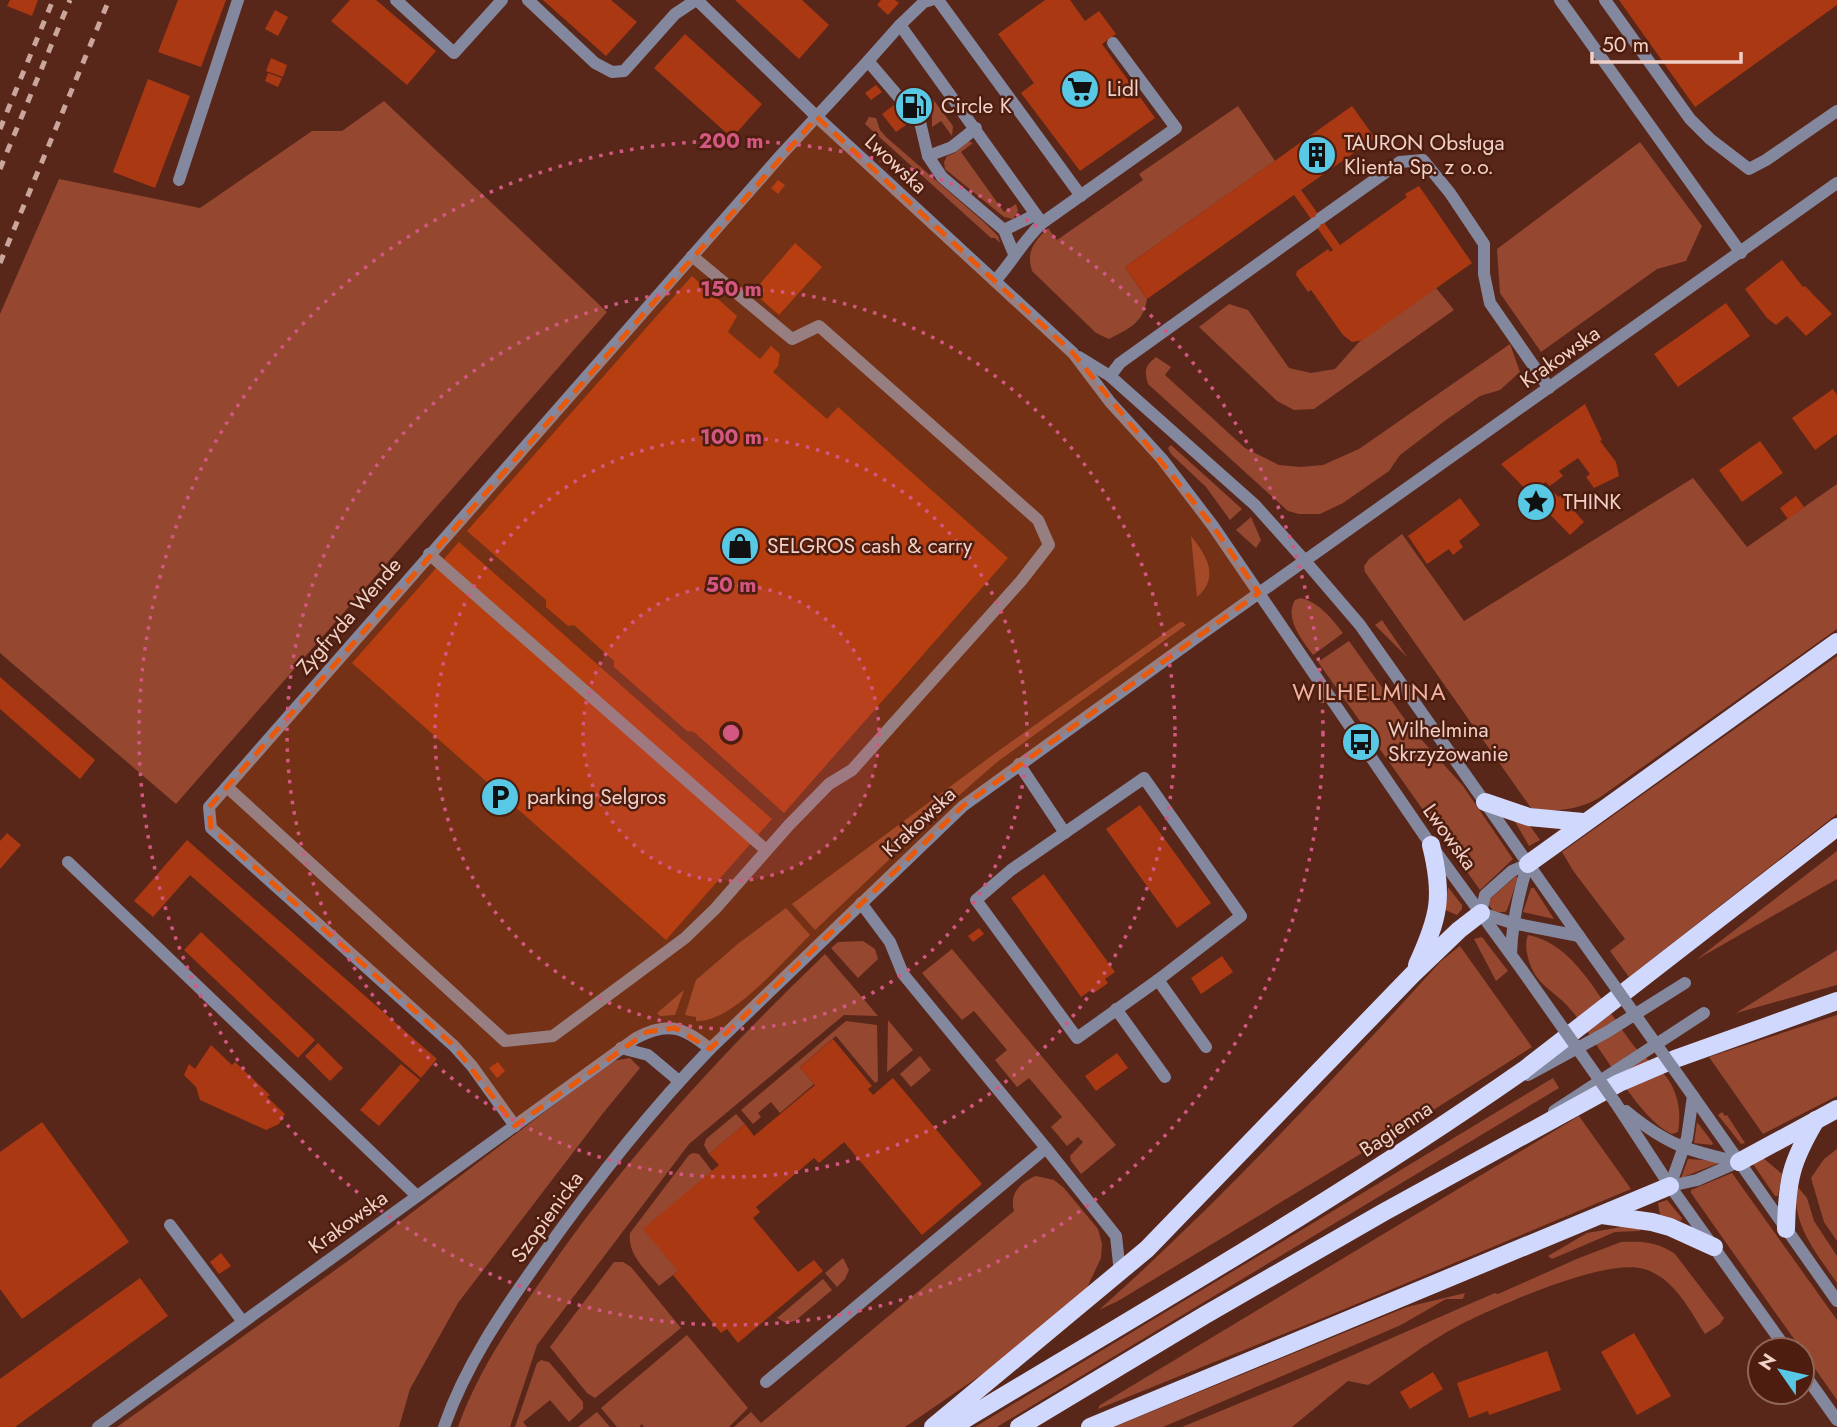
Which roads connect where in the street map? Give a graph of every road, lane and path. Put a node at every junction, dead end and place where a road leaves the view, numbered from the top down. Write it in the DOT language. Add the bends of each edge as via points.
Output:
graph roads {
  1 [pos="238,0"];
  2 [pos="396,0"];
  3 [pos="502,0"];
  4 [pos="528,0"];
  5 [pos="696,0"];
  6 [pos="931,0"];
  7 [pos="938,0"];
  8 [pos="1560,0"];
  9 [pos="1605,0"];
  10 [pos="900,24"];
  11 [pos="1113,43"];
  12 [pos="868,61"];
  13 [pos="1837,111"];
  14 [pos="817,117"];
  15 [pos="976,128"];
  16 [pos="928,156"];
  17 [pos="179,180"];
  18 [pos="1837,183"];
  19 [pos="1081,196"];
  20 [pos="1039,219"];
  21 [pos="1004,229"];
  22 [pos="1741,253"];
  23 [pos="1014,254"];
  24 [pos="692,256"];
  25 [pos="995,281"];
  26 [pos="1073,353"];
  27 [pos="1110,376"];
  28 [pos="1549,388"];
  29 [pos="429,554"];
  30 [pos="1306,562"];
  31 [pos="1259,593"];
  32 [pos="1837,642"];
  33 [pos="1019,764"];
  34 [pos="226,787"];
  35 [pos="1485,802"];
  36 [pos="1583,822"];
  37 [pos="1837,827"];
  38 [pos="1065,833"];
  39 [pos="1431,845"];
  40 [pos="766,850"];
  41 [pos="68,862"];
  42 [pos="1528,864"];
  43 [pos="861,903"];
  44 [pos="1481,913"];
  45 [pos="1512,923"];
  46 [pos="1579,936"];
  47 [pos="1511,954"];
  48 [pos="1412,975"];
  49 [pos="1158,980"];
  50 [pos="1685,983"];
  51 [pos="1837,1001"];
  52 [pos="1116,1009"];
  53 [pos="1704,1013"];
  54 [pos="1206,1047"];
  55 [pos="621,1048"];
  56 [pos="710,1049"];
  57 [pos="1165,1077"];
  58 [pos="679,1081"];
  59 [pos="1693,1096"];
  60 [pos="1479,1102"];
  61 [pos="1615,1102"];
  62 [pos="1837,1109"];
  63 [pos="1816,1120"];
  64 [pos="515,1126"];
  65 [pos="1682,1144"];
  66 [pos="1501,1146"];
  67 [pos="1046,1148"];
  68 [pos="1739,1162"];
  69 [pos="1670,1186"];
  70 [pos="417,1196"];
  71 [pos="1602,1214"];
  72 [pos="170,1225"];
  73 [pos="1786,1229"];
  74 [pos="1714,1247"];
  75 [pos="1120,1273"];
  76 [pos="1837,1301"];
  77 [pos="243,1322"];
  78 [pos="1777,1336"];
  79 [pos="766,1382"];
  80 [pos="1816,1391"];
  81 [pos="1837,1420"];
  82 [pos="98,1427"];
  83 [pos="444,1427"];
  84 [pos="933,1427"];
  85 [pos="952,1427"];
  86 [pos="1019,1427"];
  87 [pos="1090,1427"];
  1 -- 17 [label="street"];
  2 -- 3 [label="street" via="454,53"];
  4 -- 5 [label="street" via="595,63 612,72 624,71 675,14"];
  5 -- 14 [label="street, Lwowska"];
  6 -- 10 [label="street, Zygfryda Wende"];
  7 -- 19 [label="street"];
  8 -- 22 [label="street"];
  9 -- 13 [label="street" via="1690,119 1749,169"];
  10 -- 12 [label="street, Zygfryda Wende"];
  10 -- 15 [label="street"];
  11 -- 19 [label="street" via="1175,128"];
  12 -- 14 [label="street, Zygfryda Wende"];
  12 -- 16 [label="street" via="920,122"];
  14 -- 24 [label="street, Zygfryda Wende"];
  14 -- 25 [label="street, Lwowska"];
  15 -- 16 [label="street" via="952,147"];
  15 -- 20 [label="street"];
  16 -- 21 [label="street" via="942,177"];
  18 -- 22 [label="street, Krakowska"];
  19 -- 20 [label="street"];
  20 -- 21 [label="street"];
  20 -- 23 [label="street"];
  21 -- 23 [label="street"];
  22 -- 28 [label="street, Krakowska"];
  23 -- 25 [label="street"];
  24 -- 29 [label="street, Zygfryda Wende"];
  24 -- 40 [label="street" via="792,339 819,326 1038,520 1049,545 852,770 829,784"];
  25 -- 26 [label="street, Lwowska"];
  26 -- 27 [label="street, Lwowska"];
  26 -- 31 [label="street, Lwowska" via="1162,459"];
  27 -- 28 [label="street" via="1120,363 1399,162 1423,160 1484,244 1490,303"];
  27 -- 30 [label="street, Lwowska" via="1255,505"];
  28 -- 30 [label="street, Krakowska"];
  29 -- 34 [label="street, Zygfryda Wende"];
  29 -- 40 [label="street"];
  30 -- 31 [label="street, Krakowska"];
  30 -- 35 [label="street, Lwowska" via="1360,625"];
  31 -- 33 [label="street, Krakowska"];
  31 -- 39 [label="street, Lwowska"];
  32 -- 36 [label="main road"];
  33 -- 38 [label="street"];
  33 -- 43 [label="street, Krakowska" via="964,806"];
  34 -- 40 [label="street" via="505,1041 553,1036 685,937"];
  34 -- 64 [label="street, Zygfryda Wende" via="209,807 211,828 454,1046"];
  35 -- 36 [label="main road" via="1529,817"];
  35 -- 42 [label="street, Lwowska"];
  36 -- 42 [label="main road"];
  37 -- 60 [label="main road, Bagienna"];
  38 -- 49 [label="street" via="1144,778 1241,916"];
  38 -- 52 [label="street" via="976,900 1077,1038"];
  39 -- 44 [label="street, Lwowska"];
  39 -- 48 [label="main road" via="1439,890 1437,912 1434,930"];
  41 -- 70 [label="street"];
  42 -- 44 [label="street" via="1512,871 1485,895"];
  42 -- 45 [label="street"];
  42 -- 46 [label="street, Lwowska"];
  43 -- 56 [label="street, Krakowska"];
  43 -- 67 [label="street" via="890,942 903,974"];
  44 -- 45 [label="street"];
  44 -- 47 [label="street, Lwowska"];
  44 -- 48 [label="main road"];
  45 -- 46 [label="street"];
  45 -- 47 [label="street"];
  46 -- 59 [label="street, Lwowska, bridge"];
  47 -- 61 [label="street, Lwowska, bridge"];
  48 -- 75 [label="main road"];
  49 -- 52 [label="street"];
  49 -- 54 [label="street"];
  50 -- 60 [label="street"];
  51 -- 66 [label="main road" via="1647,1070"];
  52 -- 57 [label="street"];
  53 -- 66 [label="street"];
  55 -- 56 [label="street, Krakowska" via="647,1032 675,1028 691,1033"];
  55 -- 58 [label="street" via="649,1055"];
  55 -- 64 [label="street, Krakowska"];
  56 -- 58 [label="street, Szopienicka"];
  58 -- 83 [label="street, Szopienicka" via="586,1191 503,1310"];
  59 -- 65 [label="street"];
  59 -- 68 [label="street, Lwowska"];
  60 -- 85 [label="main road, Bagienna" via="1357,1182"];
  61 -- 65 [label="street" via="1655,1134"];
  61 -- 69 [label="street, Lwowska"];
  62 -- 63 [label="main road"];
  63 -- 68 [label="main road"];
  63 -- 73 [label="main road" via="1790,1172"];
  64 -- 70 [label="street, Krakowska"];
  65 -- 68 [label="street"];
  65 -- 69 [label="street"];
  66 -- 86 [label="main road"];
  67 -- 75 [label="street" via="1116,1236"];
  67 -- 79 [label="street"];
  68 -- 69 [label="street"];
  68 -- 73 [label="street, Lwowska"];
  69 -- 71 [label="main road"];
  69 -- 74 [label="street, Lwowska"];
  70 -- 77 [label="street, Krakowska"];
  71 -- 74 [label="main road" via="1670,1227"];
  71 -- 87 [label="main road"];
  72 -- 77 [label="street"];
  73 -- 76 [label="street, Lwowska"];
  74 -- 78 [label="street, Lwowska"];
  75 -- 84 [label="main road"];
  77 -- 82 [label="street, Krakowska"];
  80 -- 81 [label="street"];
}
